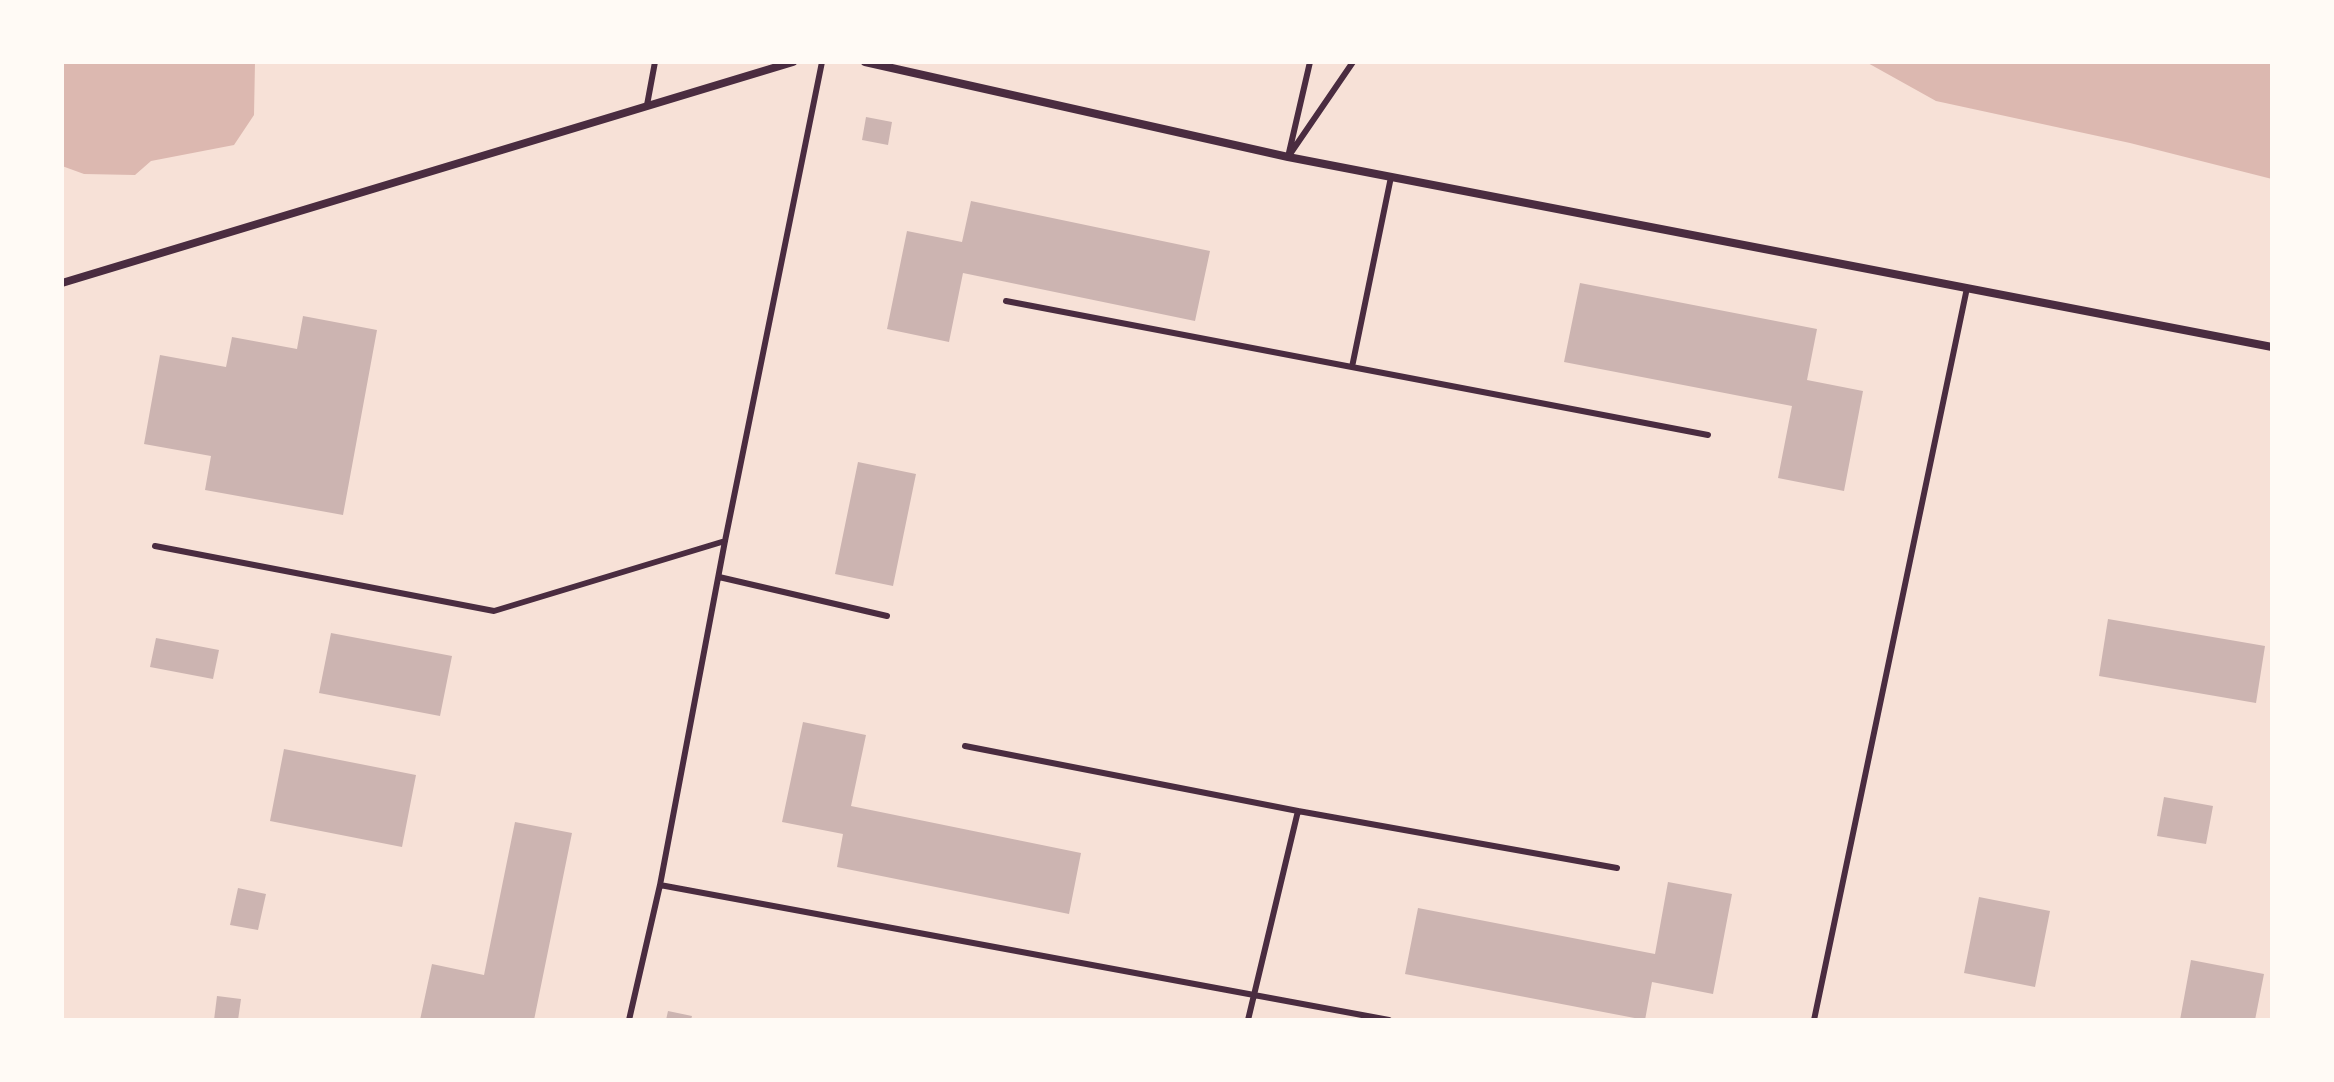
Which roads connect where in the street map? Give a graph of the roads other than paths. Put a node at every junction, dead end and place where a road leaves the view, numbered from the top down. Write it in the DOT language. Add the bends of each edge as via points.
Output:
graph roads {
  1 [pos="655,62"];
  2 [pos="793,62"];
  3 [pos="822,62"];
  4 [pos="865,62"];
  5 [pos="1310,62"];
  6 [pos="1353,62"];
  7 [pos="647,105"];
  8 [pos="1288,157"];
  9 [pos="1391,177"];
  10 [pos="62,283"];
  11 [pos="1967,288"];
  12 [pos="1006,301"];
  13 [pos="2272,347"];
  14 [pos="1352,367"];
  15 [pos="1708,435"];
  16 [pos="725,541"];
  17 [pos="155,546"];
  18 [pos="719,577"];
  19 [pos="887,616"];
  20 [pos="965,746"];
  21 [pos="1298,811"];
  22 [pos="1617,868"];
  23 [pos="660,885"];
  24 [pos="1252,995"];
  25 [pos="629,1020"];
  26 [pos="1248,1020"];
  27 [pos="1389,1020"];
  28 [pos="1814,1020"];
  1 -- 7 [label="lane"];
  2 -- 7 [label="street"];
  3 -- 16 [label="lane"];
  4 -- 8 [label="street"];
  5 -- 8 [label="lane"];
  6 -- 8 [label="lane"];
  7 -- 10 [label="street"];
  8 -- 9 [label="street"];
  9 -- 11 [label="street"];
  9 -- 14 [label="lane"];
  11 -- 13 [label="street"];
  11 -- 28 [label="lane"];
  12 -- 14 [label="lane"];
  14 -- 15 [label="lane"];
  16 -- 17 [label="lane" via="494,611"];
  16 -- 18 [label="lane"];
  18 -- 19 [label="lane"];
  18 -- 23 [label="lane"];
  20 -- 21 [label="lane"];
  21 -- 22 [label="lane"];
  21 -- 24 [label="lane"];
  23 -- 24 [label="lane"];
  23 -- 25 [label="lane"];
  24 -- 26 [label="lane"];
  24 -- 27 [label="lane"];
}
